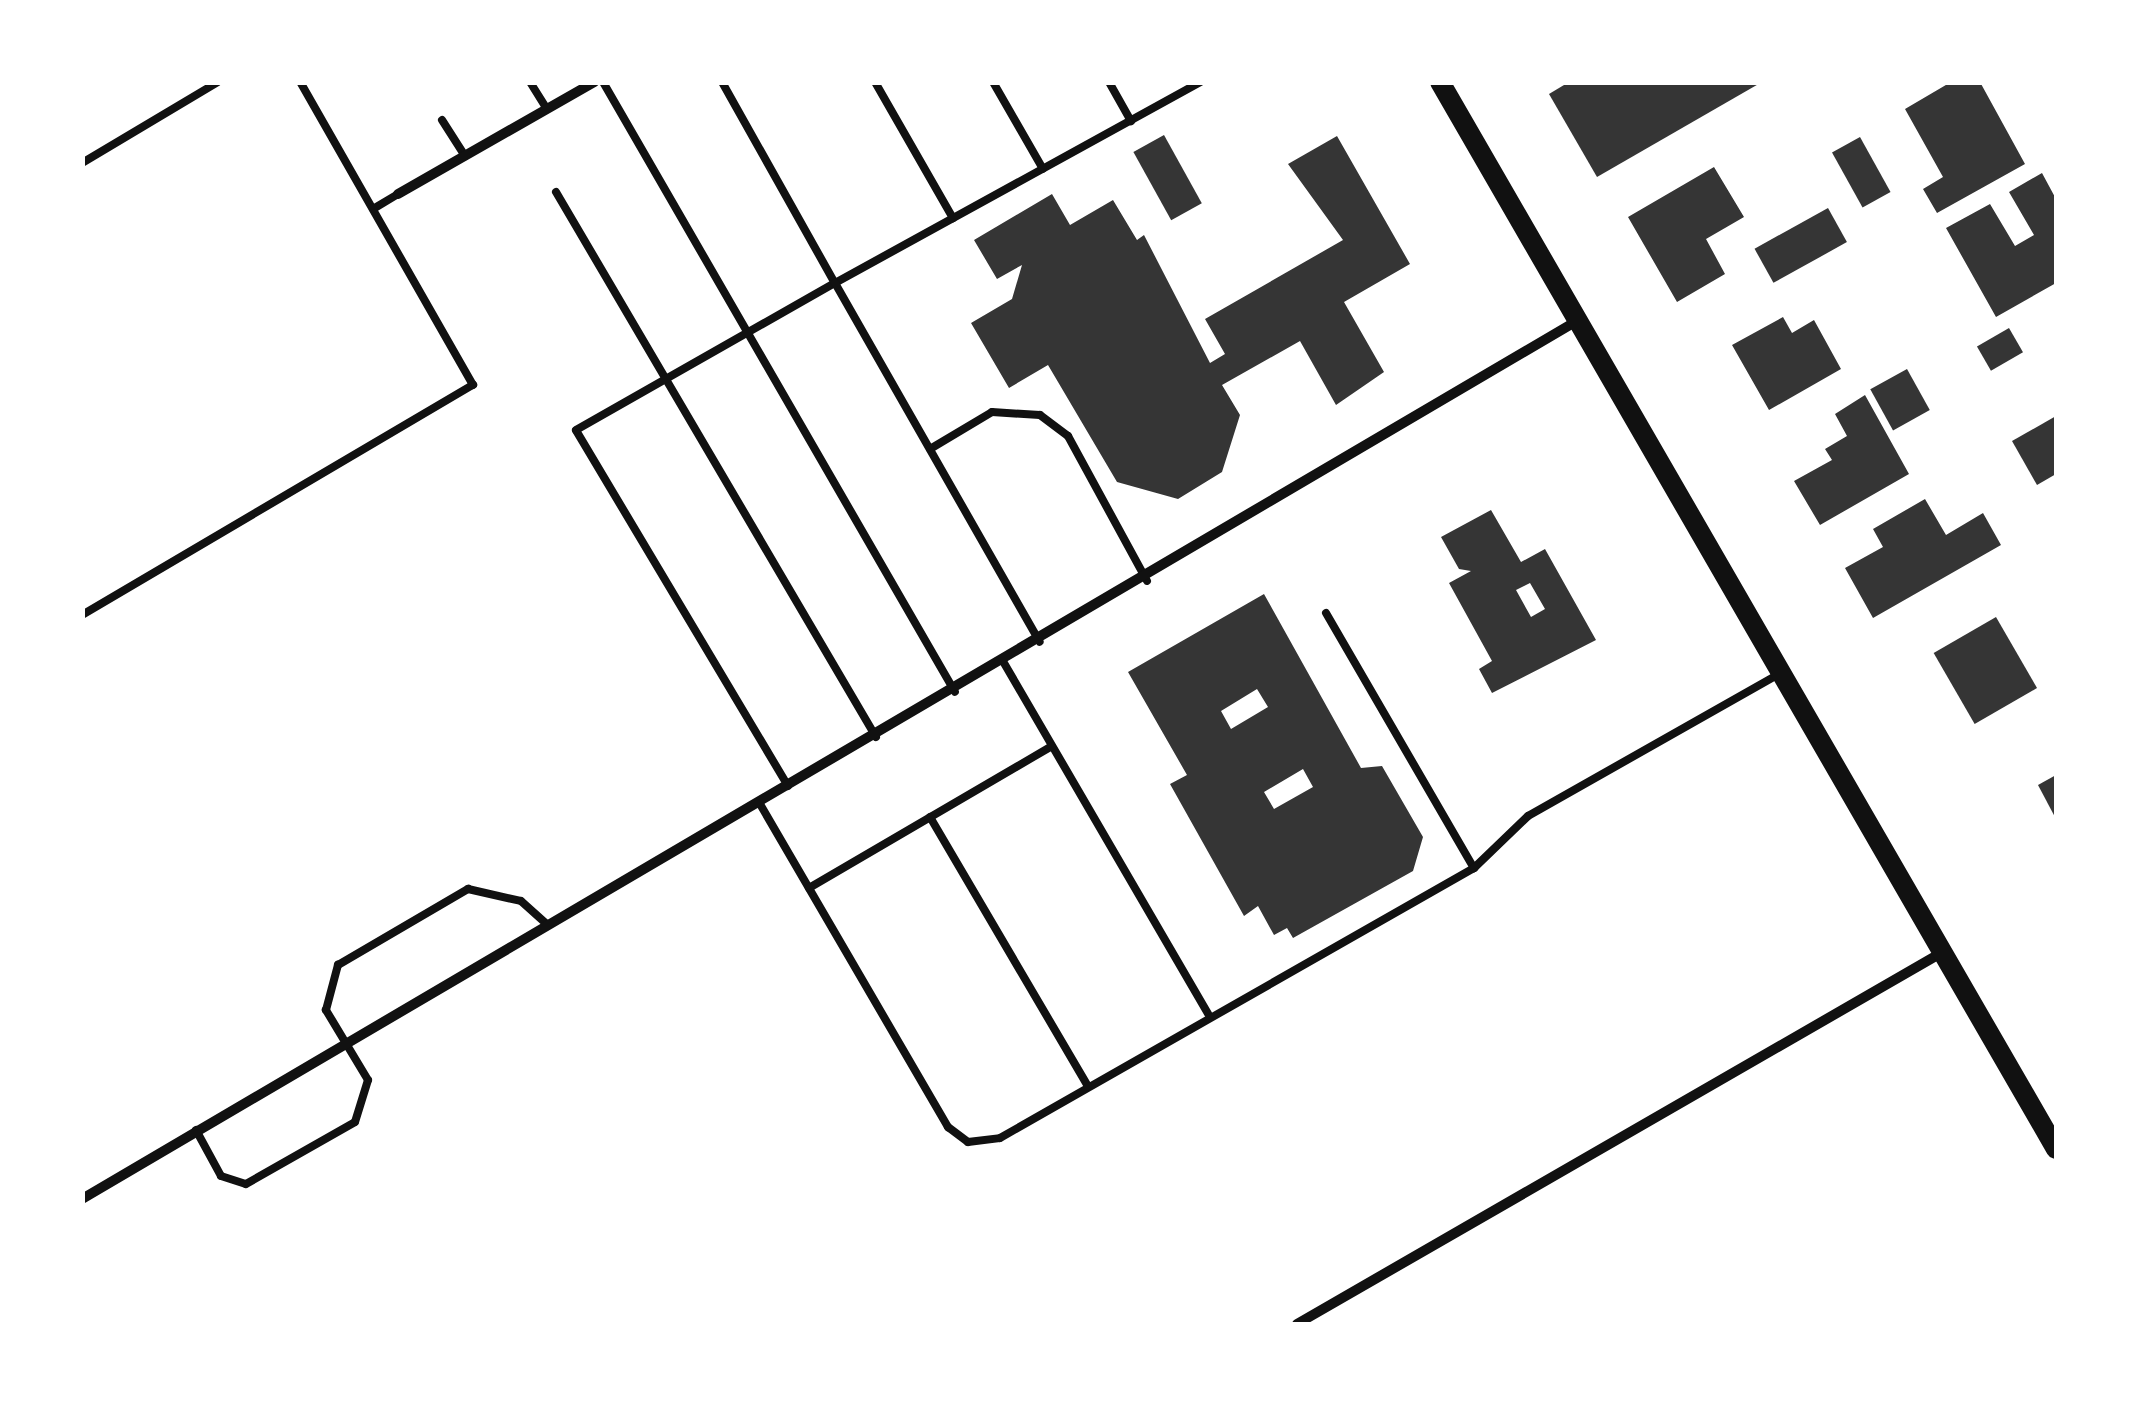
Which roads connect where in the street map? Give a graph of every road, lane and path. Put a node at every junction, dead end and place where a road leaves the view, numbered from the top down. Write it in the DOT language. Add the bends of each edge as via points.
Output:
graph roads {
  1 [pos="218,82"];
  2 [pos="300,82"];
  3 [pos="530,82"];
  4 [pos="594,82"];
  5 [pos="604,82"];
  6 [pos="722,82"];
  7 [pos="876,82"];
  8 [pos="993,82"];
  9 [pos="1109,82"];
  10 [pos="1200,82"];
  11 [pos="1440,82"];
  12 [pos="547,109"];
  13 [pos="442,120"];
  14 [pos="1131,121"];
  15 [pos="465,156"];
  16 [pos="82,163"];
  17 [pos="1043,169"];
  18 [pos="556,192"];
  19 [pos="398,194"];
  20 [pos="373,209"];
  21 [pos="953,218"];
  22 [pos="835,283"];
  23 [pos="1577,322"];
  24 [pos="747,333"];
  25 [pos="662,381"];
  26 [pos="930,449"];
  27 [pos="1147,581"];
  28 [pos="1326,613"];
  29 [pos="82,615"];
  30 [pos="1040,642"];
  31 [pos="1004,663"];
  32 [pos="1780,673"];
  33 [pos="955,692"];
  34 [pos="876,737"];
  35 [pos="1052,746"];
  36 [pos="789,787"];
  37 [pos="760,804"];
  38 [pos="930,817"];
  39 [pos="1474,868"];
  40 [pos="809,888"];
  41 [pos="548,925"];
  42 [pos="1943,952"];
  43 [pos="1208,1014"];
  44 [pos="347,1045"];
  45 [pos="1088,1086"];
  46 [pos="196,1130"];
  47 [pos="2056,1149"];
  48 [pos="82,1199"];
  49 [pos="1297,1324"];
  1 -- 16 [label="lane"];
  2 -- 20 [label="lane"];
  3 -- 12 [label="lane"];
  4 -- 12 [label="street"];
  5 -- 24 [label="lane"];
  6 -- 22 [label="lane"];
  7 -- 21 [label="lane"];
  8 -- 17 [label="lane"];
  9 -- 14 [label="lane"];
  10 -- 14 [label="lane"];
  11 -- 23 [label="main road"];
  12 -- 15 [label="street"];
  13 -- 15 [label="lane"];
  14 -- 17 [label="lane"];
  15 -- 19 [label="street"];
  17 -- 21 [label="lane"];
  18 -- 25 [label="lane"];
  19 -- 20 [label="lane"];
  20 -- 29 [label="lane" via="474,385"];
  21 -- 22 [label="lane"];
  22 -- 24 [label="lane"];
  22 -- 26 [label="lane"];
  23 -- 27 [label="street"];
  23 -- 32 [label="main road"];
  24 -- 25 [label="lane"];
  24 -- 33 [label="lane"];
  25 -- 34 [label="lane"];
  25 -- 36 [label="lane" via="576,430"];
  26 -- 27 [label="lane" via="992,412 1040,415 1068,436"];
  26 -- 30 [label="lane"];
  27 -- 30 [label="street"];
  28 -- 39 [label="lane"];
  30 -- 31 [label="street"];
  31 -- 33 [label="street"];
  31 -- 35 [label="lane"];
  32 -- 39 [label="lane" via="1528,816"];
  32 -- 42 [label="main road"];
  33 -- 34 [label="street"];
  34 -- 36 [label="street"];
  35 -- 38 [label="lane"];
  35 -- 43 [label="lane"];
  36 -- 37 [label="street"];
  37 -- 40 [label="lane"];
  37 -- 41 [label="street"];
  38 -- 40 [label="lane"];
  38 -- 45 [label="lane"];
  39 -- 43 [label="lane"];
  40 -- 45 [label="lane" via="948,1127 968,1142 1000,1138"];
  41 -- 44 [label="street"];
  41 -- 44 [label="lane" via="521,900 468,889 338,965 326,1010"];
  42 -- 47 [label="main road"];
  42 -- 49 [label="street"];
  43 -- 45 [label="lane"];
  44 -- 46 [label="street"];
  44 -- 46 [label="lane" via="368,1080 356,1122 246,1184 221,1176"];
  46 -- 48 [label="street"];
}
